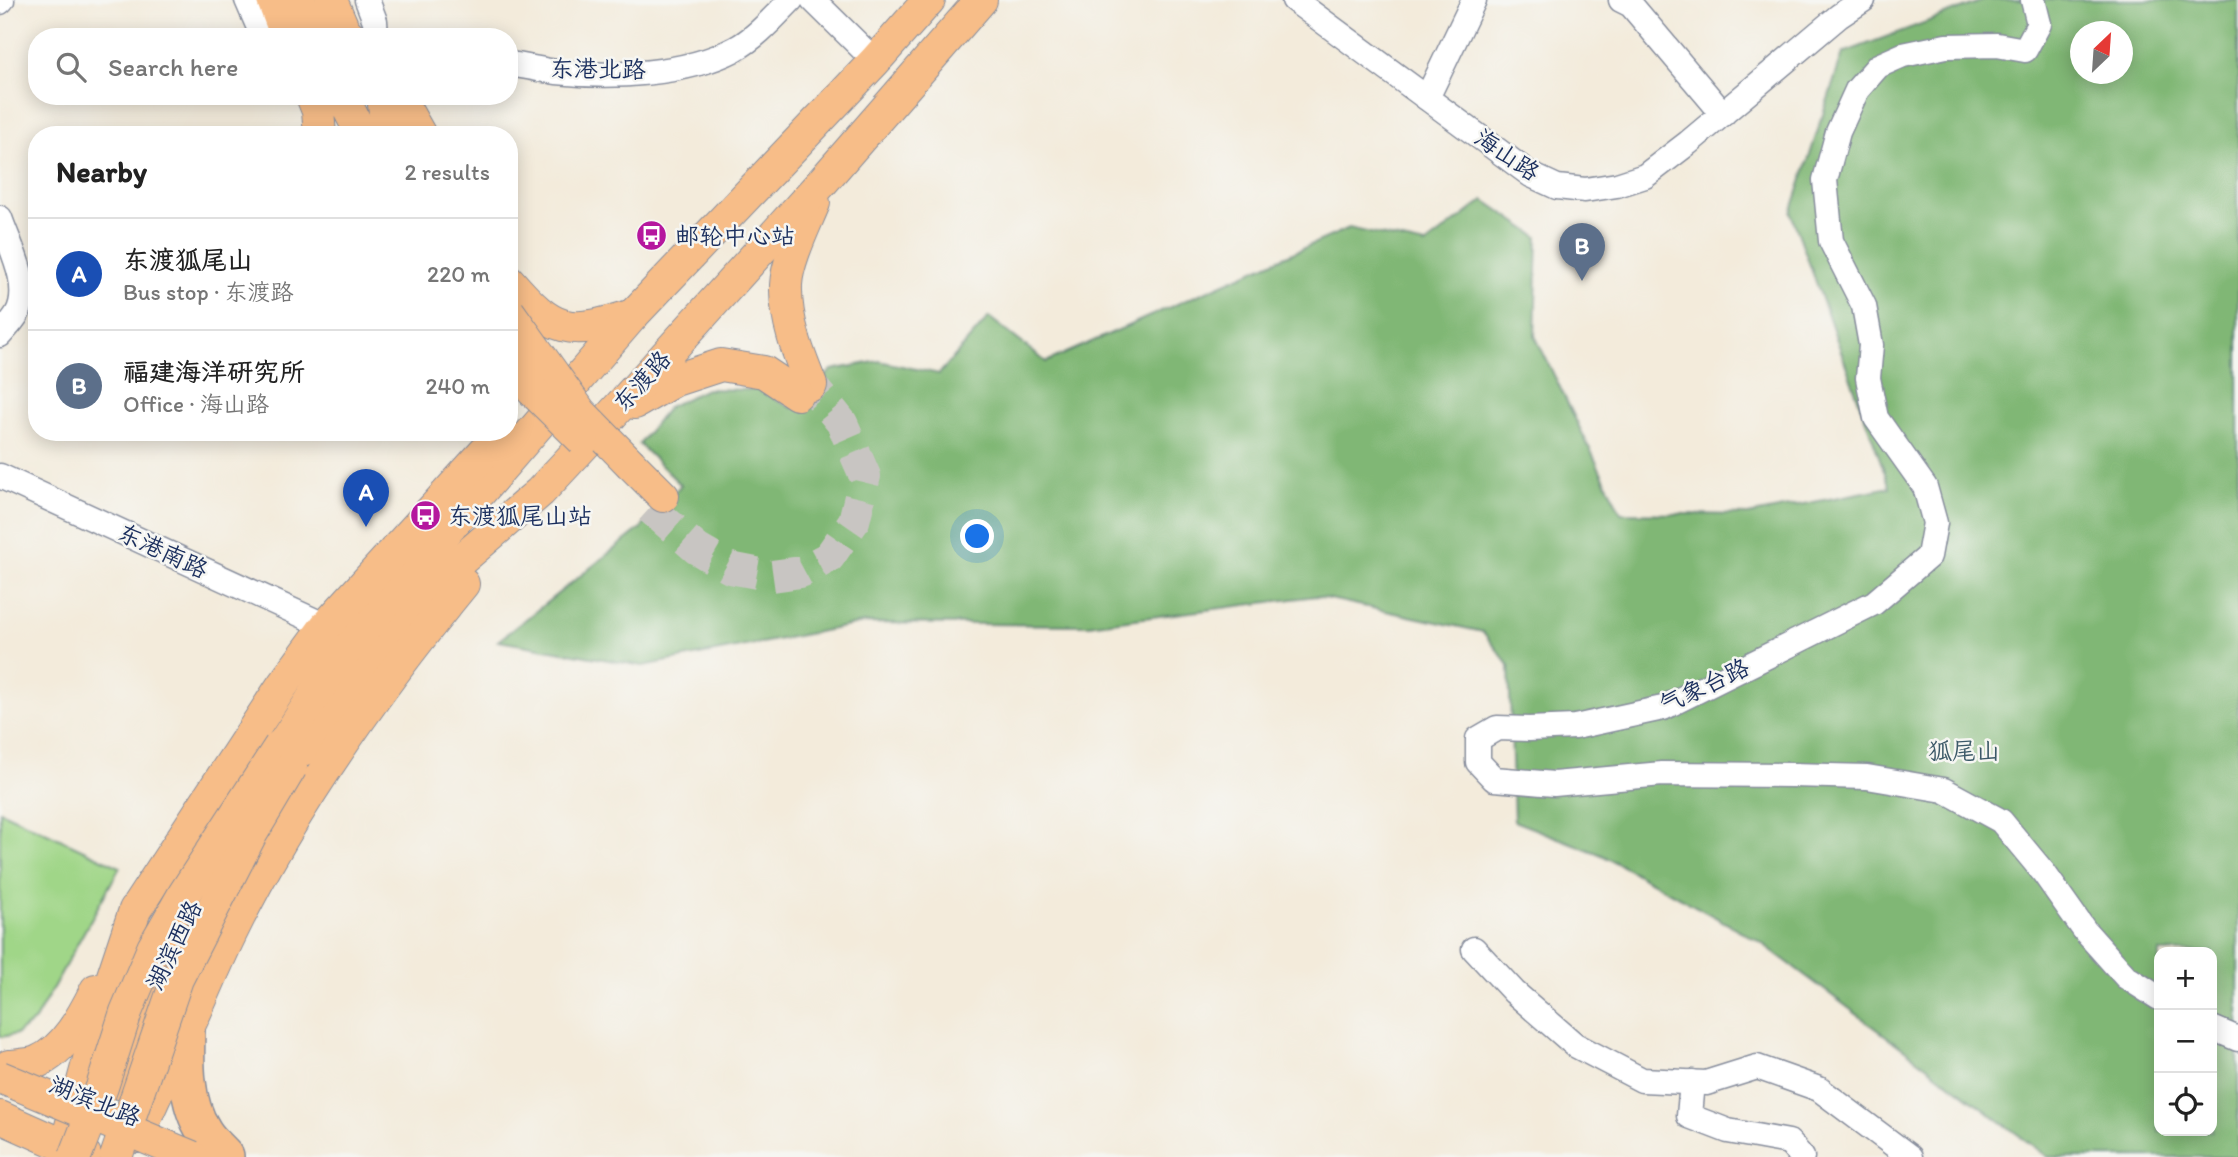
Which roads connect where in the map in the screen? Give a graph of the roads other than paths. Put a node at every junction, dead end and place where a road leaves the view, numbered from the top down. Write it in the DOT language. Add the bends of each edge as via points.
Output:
graph roads {
  1 [pos="247,0"];
  2 [pos="273,0"];
  3 [pos="299,0"];
  4 [pos="312,0"];
  5 [pos="331,0"];
  6 [pos="367,0"];
  7 [pos="791,0"];
  8 [pos="813,0"];
  9 [pos="929,0"];
  10 [pos="981,0"];
  11 [pos="1294,0"];
  12 [pos="1474,0"];
  13 [pos="1621,0"];
  14 [pos="1863,0"];
  15 [pos="2033,0"];
  16 [pos="259,28"];
  17 [pos="284,28"];
  18 [pos="310,28"];
  19 [pos="324,28"];
  20 [pos="343,28"];
  21 [pos="375,28"];
  22 [pos="875,61"];
  23 [pos="518,66"];
  24 [pos="1427,98"];
  25 [pos="366,105"];
  26 [pos="321,112"];
  27 [pos="1723,114"];
  28 [pos="383,120"];
  29 [pos="335,126"];
  30 [pos="824,180"];
  31 [pos="0,218"];
  32 [pos="518,298"];
  33 [pos="518,304"];
  34 [pos="633,315"];
  35 [pos="0,335"];
  36 [pos="518,346"];
  37 [pos="564,370"];
  38 [pos="518,373"];
  39 [pos="518,388"];
  40 [pos="595,415"];
  41 [pos="518,416"];
  42 [pos="518,430"];
  43 [pos="489,441"];
  44 [pos="510,441"];
  45 [pos="625,470"];
  46 [pos="0,475"];
  47 [pos="540,492"];
  48 [pos="656,502"];
  49 [pos="393,593"];
  50 [pos="326,626"];
  51 [pos="289,751"];
  52 [pos="135,910"];
  53 [pos="1474,948"];
  54 [pos="2154,995"];
  55 [pos="187,1030"];
  56 [pos="2217,1030"];
  57 [pos="2238,1040"];
  58 [pos="3,1068"];
  59 [pos="1692,1082"];
  60 [pos="81,1096"];
  61 [pos="0,1098"];
  62 [pos="0,1117"];
  63 [pos="144,1121"];
  64 [pos="73,1154"];
  65 [pos="95,1157"];
  66 [pos="116,1157"];
  67 [pos="131,1157"];
  68 [pos="147,1157"];
  69 [pos="215,1157"];
  70 [pos="1802,1157"];
  71 [pos="1910,1157"];
  1 -- 16 [label="street"];
  2 -- 17 [label="main road"];
  3 -- 18 [label="main road"];
  4 -- 19 [label="main road"];
  5 -- 20 [label="main road"];
  6 -- 21 [label="street"];
  7 -- 23 [label="street, 东港北路" via="760,31 713,59 620,75"];
  8 -- 22 [label="street"];
  9 -- 22 [label="main road, 东渡路"];
  10 -- 30 [label="main road, 东渡路"];
  11 -- 24 [label="street, 海山路"];
  12 -- 24 [label="street"];
  13 -- 27 [label="street" via="1631,5"];
  14 -- 27 [label="street, 海山路"];
  15 -- 54 [label="street, 气象台路" via="2039,24 2025,50 1997,45 1946,46 1878,66 1857,90 1838,132 1825,180 1831,241 1864,306 1871,345 1868,378 1876,418 1925,487 1935,523 1929,556 1874,603 1663,708 1575,727 1497,728 1479,739 1478,762 1494,779 1554,784 1662,774 1792,775 1867,777 1944,790 2001,821 2085,931 2126,977"];
  22 -- 34 [label="main road, 东渡路"];
  24 -- 27 [label="street, 海山路" via="1531,175 1557,187 1585,190 1645,176"];
  25 -- 28 [label="main road"];
  26 -- 28 [label="main road"];
  26 -- 29 [label="main road"];
  30 -- 40 [label="main road, 东渡路"];
  30 -- 40 [label="main road" via="797,241 786,284 804,389 764,372 721,365"];
  31 -- 35 [label="street" via="22,291 18,312"];
  32 -- 34 [label="main road" via="571,328 597,327"];
  33 -- 40 [label="main road, bridge"];
  34 -- 37 [label="main road"];
  34 -- 49 [label="main road, 东渡路"];
  36 -- 40 [label="main road, bridge"];
  37 -- 41 [label="main road"];
  37 -- 42 [label="main road"];
  38 -- 45 [label="main road, bridge"];
  39 -- 45 [label="main road" via="543,414"];
  40 -- 45 [label="main road, bridge"];
  40 -- 47 [label="main road, 东渡路"];
  43 -- 50 [label="main road"];
  44 -- 49 [label="main road"];
  45 -- 48 [label="main road"];
  46 -- 50 [label="street, 东港南路"];
  47 -- 51 [label="main road, 东渡路" via="459,562"];
  47 -- 55 [label="main road" via="373,698 308,796 233,928"];
  49 -- 51 [label="main road, 东渡路" via="332,668"];
  50 -- 52 [label="main road"];
  51 -- 64 [label="main road, bridge" via="184,894 153,948"];
  51 -- 65 [label="main road, 湖滨西路, bridge" via="158,969"];
  51 -- 66 [label="main road, 湖滨西路, bridge" via="177,979"];
  52 -- 58 [label="main road" via="87,1007 62,1045 37,1062"];
  52 -- 60 [label="main road" via="104,1003"];
  53 -- 59 [label="street" via="1514,992 1575,1045 1642,1080"];
  55 -- 63 [label="main road"];
  55 -- 69 [label="highway" via="186,1067 197,1117"];
  56 -- 57 [label="street"];
  58 -- 60 [label="main road, 湖滨北路"];
  58 -- 69 [label="main road, bridge"];
  59 -- 70 [label="street" via="1689,1116 1728,1131 1789,1142"];
  59 -- 71 [label="street" via="1706,1083 1757,1067 1819,1089"];
  60 -- 63 [label="main road, 湖滨北路"];
  60 -- 64 [label="main road"];
  61 -- 68 [label="main road, bridge"];
  62 -- 64 [label="main road"];
  63 -- 67 [label="main road"];
  63 -- 69 [label="main road, 湖滨北路"];
}
